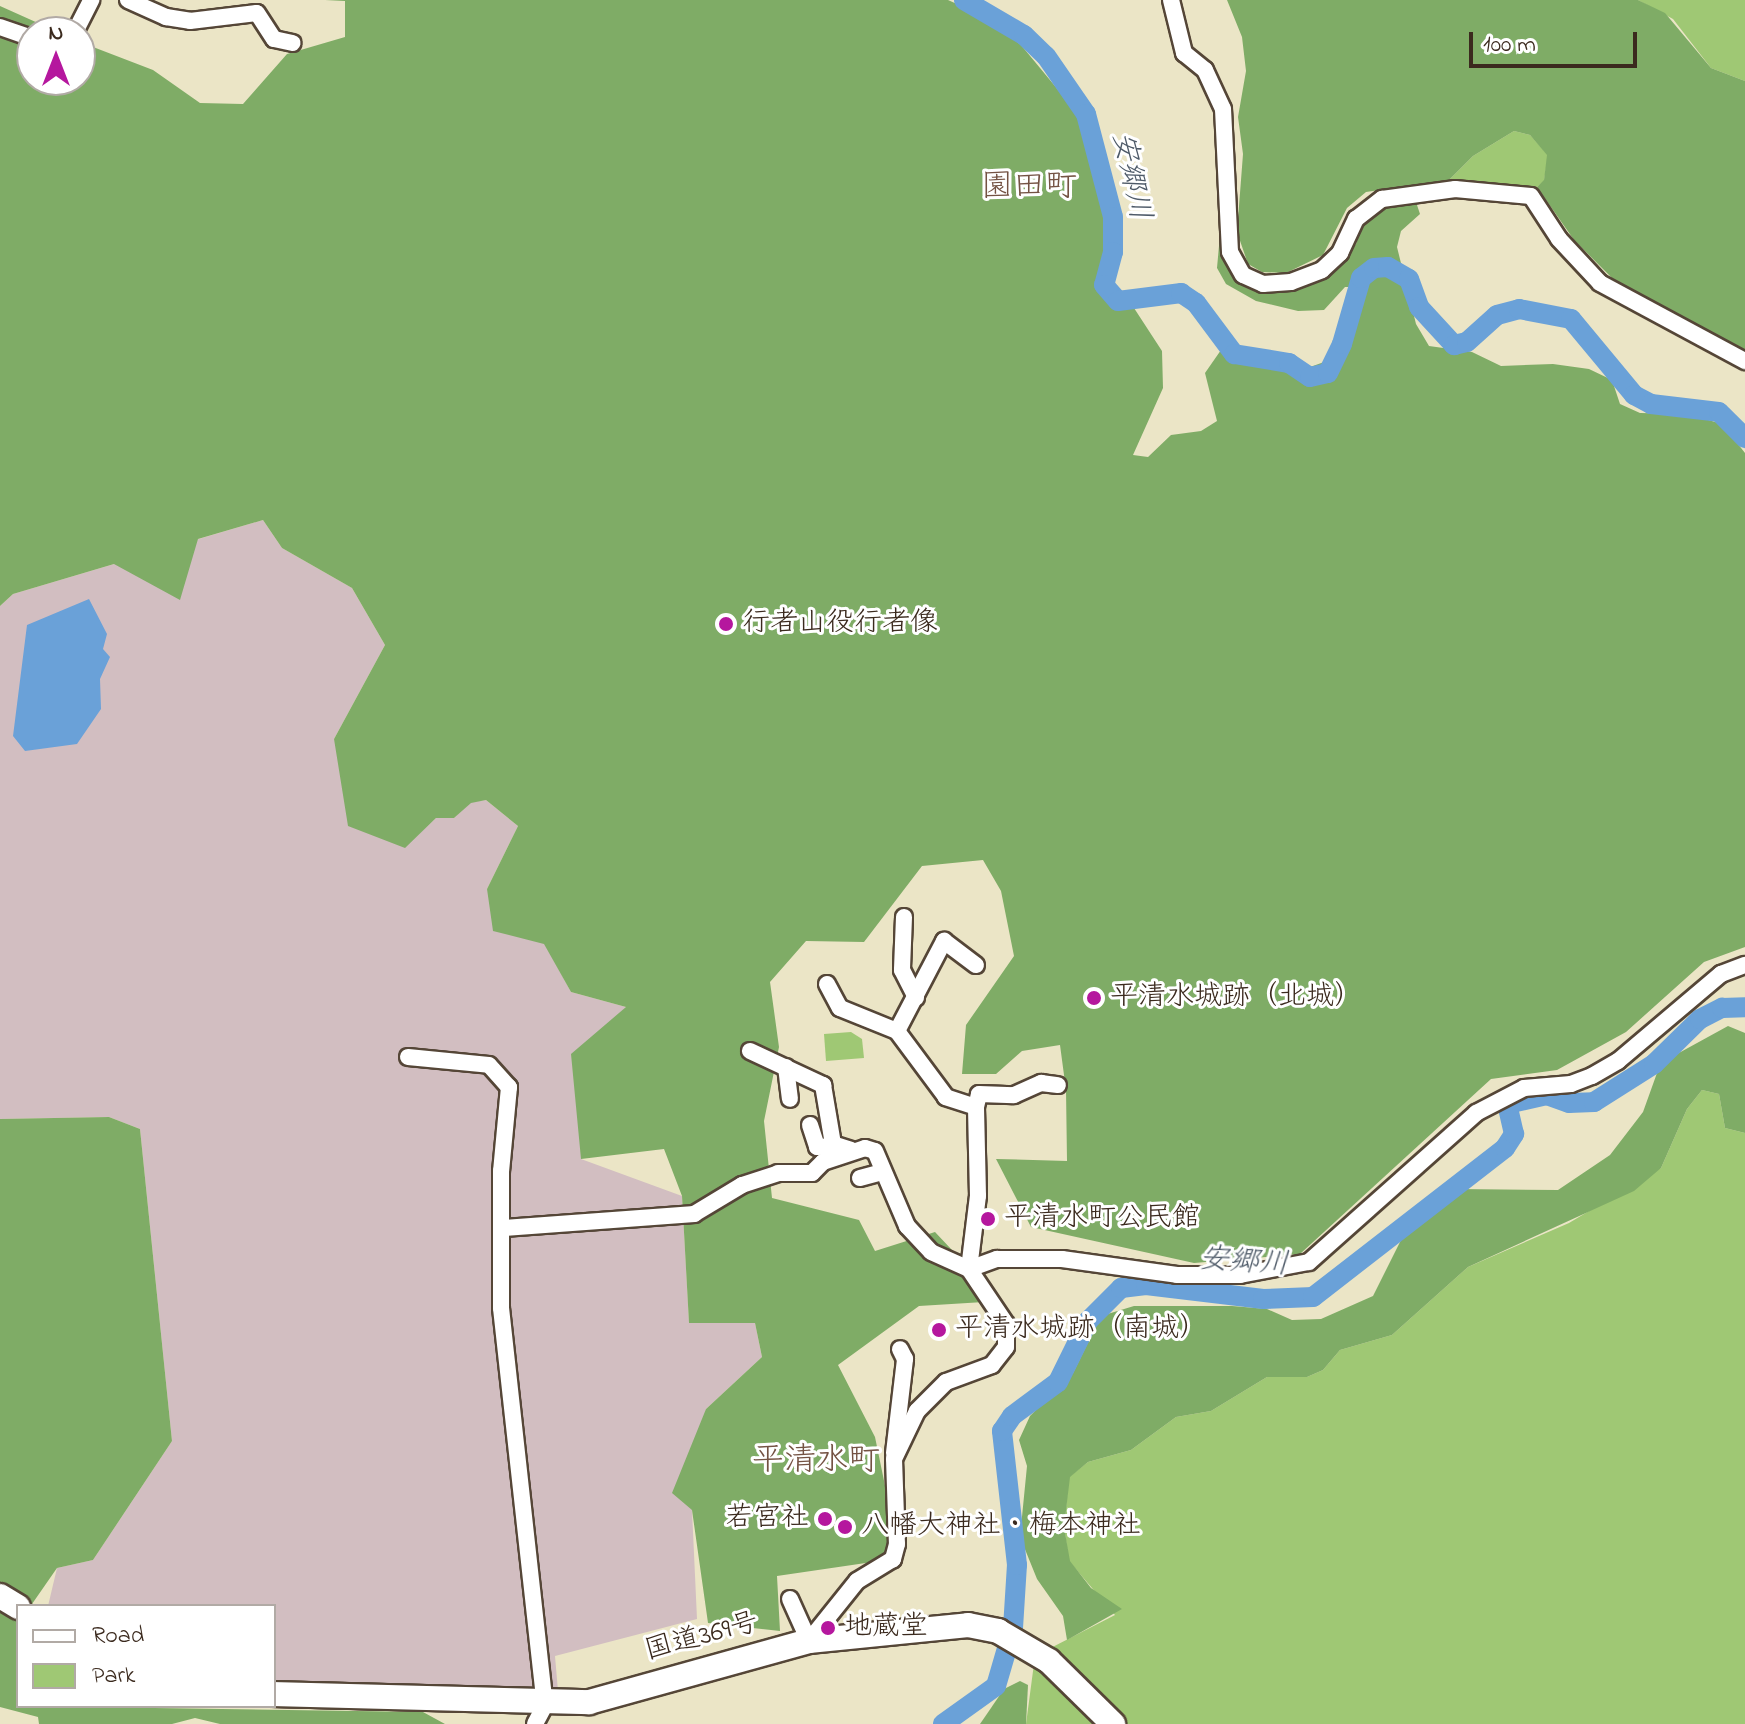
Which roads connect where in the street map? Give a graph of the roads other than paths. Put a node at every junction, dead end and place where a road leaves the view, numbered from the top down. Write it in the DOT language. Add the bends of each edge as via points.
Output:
graph roads {
  1 [pos="128,0"];
  2 [pos="1171,0"];
  3 [pos="293,43"];
  4 [pos="1745,361"];
  5 [pos="904,917"];
  6 [pos="976,965"];
  7 [pos="1745,965"];
  8 [pos="827,984"];
  9 [pos="916,998"];
  10 [pos="897,1031"];
  11 [pos="750,1051"];
  12 [pos="408,1057"];
  13 [pos="786,1067"];
  14 [pos="1058,1085"];
  15 [pos="790,1099"];
  16 [pos="976,1107"];
  17 [pos="810,1125"];
  18 [pos="843,1148"];
  19 [pos="883,1172"];
  20 [pos="860,1178"];
  21 [pos="504,1228"];
  22 [pos="969,1269"];
  23 [pos="900,1349"];
  24 [pos="894,1459"];
  25 [pos="790,1599"];
  26 [pos="809,1641"];
  27 [pos="276,1694"];
  28 [pos="540,1714"];
  29 [pos="1113,1724"];
  1 -- 3 [label="street" via="190,21 251,11 266,22 274,39"];
  2 -- 4 [label="street" via="1184,53 1205,70 1223,109 1230,252 1243,275 1263,284 1291,282 1322,270 1340,253 1356,219 1382,199 1455,189 1520,194 1531,196 1559,239 1600,283"];
  5 -- 9 [label="street" via="902,970"];
  6 -- 9 [label="street" via="944,941"];
  7 -- 22 [label="street" via="1721,974 1618,1061 1592,1076 1571,1084 1524,1088 1476,1113 1309,1262 1240,1275 1177,1275 1062,1259 997,1259"];
  8 -- 10 [label="street" via="840,1008"];
  9 -- 10 [label="street"];
  10 -- 16 [label="street" via="946,1097"];
  11 -- 13 [label="street"];
  12 -- 21 [label="street" via="489,1065 509,1087 501,1171"];
  13 -- 15 [label="street"];
  13 -- 18 [label="street" via="823,1085 828,1131"];
  14 -- 16 [label="street" via="1041,1083 1014,1095 979,1094"];
  16 -- 22 [label="street" via="978,1196"];
  17 -- 18 [label="street" via="817,1147"];
  18 -- 19 [label="street" via="875,1151"];
  18 -- 21 [label="street" via="812,1173 778,1173 742,1185 694,1214"];
  19 -- 20 [label="street"];
  19 -- 22 [label="street" via="907,1226 931,1252"];
  21 -- 28 [label="street" via="501,1308"];
  22 -- 24 [label="street" via="1006,1324 1006,1347 992,1365 946,1382 917,1411"];
  23 -- 24 [label="street" via="905,1359"];
  24 -- 26 [label="street" via="893,1559 857,1581"];
  25 -- 26 [label="street"];
  26 -- 28 [label="highway, 国道369号"];
  26 -- 29 [label="highway, 国道369号" via="931,1625 998,1631 1046,1659"];
  27 -- 28 [label="highway, 国道369号"];
}
